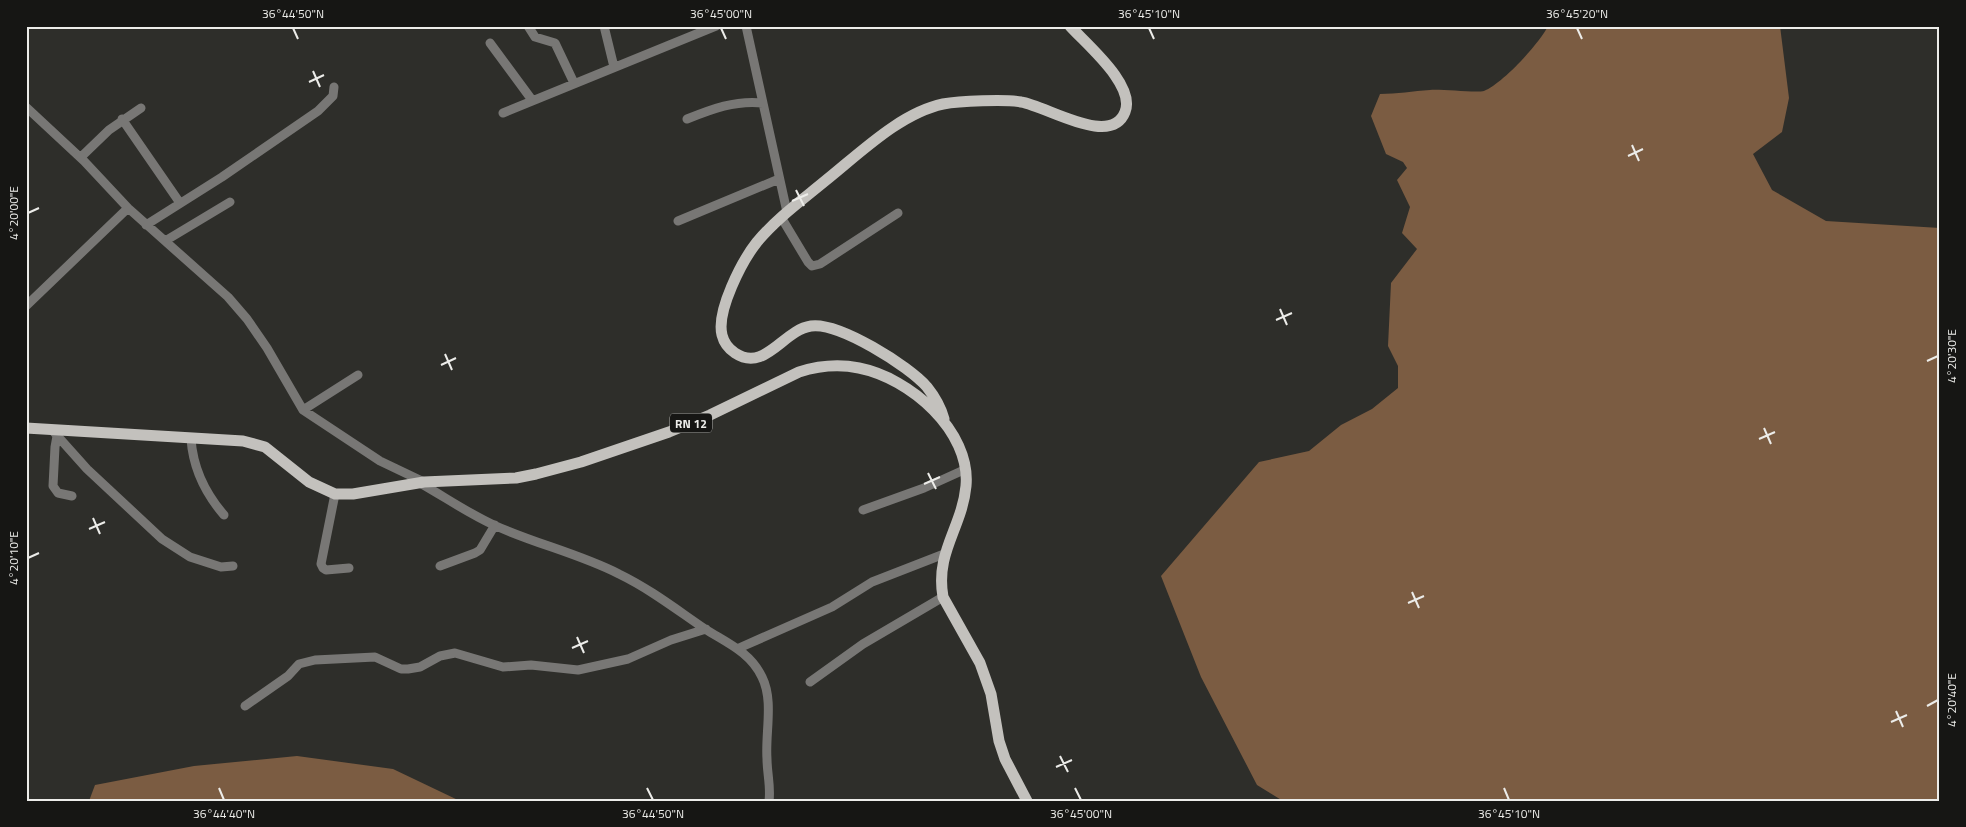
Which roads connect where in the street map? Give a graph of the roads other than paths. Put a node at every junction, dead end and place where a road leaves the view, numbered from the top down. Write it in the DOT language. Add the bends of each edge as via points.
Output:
graph roads {
  1 [pos="528,26"];
  2 [pos="604,26"];
  3 [pos="716,26"];
  4 [pos="746,26"];
  5 [pos="1070,26"];
  6 [pos="490,43"];
  7 [pos="614,67"];
  8 [pos="574,83"];
  9 [pos="334,87"];
  10 [pos="532,100"];
  11 [pos="763,103"];
  12 [pos="26,107"];
  13 [pos="141,108"];
  14 [pos="503,113"];
  15 [pos="122,119"];
  16 [pos="687,119"];
  17 [pos="80,157"];
  18 [pos="780,179"];
  19 [pos="230,202"];
  20 [pos="180,203"];
  21 [pos="128,208"];
  22 [pos="898,213"];
  23 [pos="784,215"];
  24 [pos="678,221"];
  25 [pos="146,225"];
  26 [pos="165,241"];
  27 [pos="26,306"];
  28 [pos="358,375"];
  29 [pos="303,410"];
  30 [pos="945,423"];
  31 [pos="26,428"];
  32 [pos="55,433"];
  33 [pos="191,439"];
  34 [pos="966,469"];
  35 [pos="422,482"];
  36 [pos="334,494"];
  37 [pos="72,496"];
  38 [pos="863,510"];
  39 [pos="224,515"];
  40 [pos="495,525"];
  41 [pos="944,554"];
  42 [pos="233,566"];
  43 [pos="440,566"];
  44 [pos="349,568"];
  45 [pos="943,597"];
  46 [pos="706,629"];
  47 [pos="739,648"];
  48 [pos="810,682"];
  49 [pos="244,706"];
  50 [pos="769,801"];
  51 [pos="1027,801"];
  1 -- 8 [label="street" via="534,37 555,43"];
  2 -- 7 [label="street"];
  3 -- 7 [label="street"];
  4 -- 11 [label="street"];
  5 -- 23 [label="main road" via="1113,72 1123,88 1126,111 1111,126 1091,126 1019,101 944,104 924,110 872,142"];
  6 -- 10 [label="street"];
  7 -- 8 [label="street"];
  8 -- 10 [label="street"];
  9 -- 20 [label="street" via="333,96 318,111"];
  10 -- 14 [label="street"];
  11 -- 16 [label="street" via="730,104"];
  11 -- 18 [label="street"];
  12 -- 17 [label="street"];
  13 -- 15 [label="street"];
  15 -- 17 [label="street"];
  15 -- 20 [label="street"];
  17 -- 21 [label="street"];
  18 -- 23 [label="street"];
  18 -- 24 [label="street"];
  19 -- 26 [label="street"];
  20 -- 25 [label="street"];
  21 -- 25 [label="street"];
  21 -- 27 [label="street"];
  22 -- 23 [label="street" via="812,266"];
  23 -- 30 [label="main road" via="756,244 730,290 721,332 728,348 738,355 755,359 810,326 844,333 865,342 914,376 935,399"];
  25 -- 26 [label="street"];
  26 -- 29 [label="street" via="247,319"];
  28 -- 29 [label="street"];
  29 -- 35 [label="street" via="380,461"];
  30 -- 34 [label="main road, RN 12" via="960,448"];
  30 -- 35 [label="main road, RN 12" via="906,387 884,376 859,368 822,366 799,372 677,428 563,467 516,478"];
  31 -- 32 [label="main road, RN 12"];
  32 -- 33 [label="main road, RN 12"];
  32 -- 37 [label="street" via="53,486 58,493"];
  32 -- 42 [label="street" via="100,482 162,539 190,557 221,567"];
  33 -- 36 [label="main road, RN 12" via="243,441 259,445 309,482"];
  33 -- 39 [label="street" via="192,458 201,480"];
  34 -- 38 [label="street"];
  34 -- 41 [label="main road, RN 12" via="963,500"];
  35 -- 36 [label="main road, RN 12" via="353,494"];
  35 -- 40 [label="street"];
  36 -- 44 [label="street" via="321,564 326,570"];
  40 -- 43 [label="street" via="480,550"];
  40 -- 46 [label="street" via="619,574 668,602"];
  41 -- 45 [label="main road, RN 12" via="940,576"];
  41 -- 47 [label="street" via="872,582 832,606"];
  45 -- 48 [label="street" via="863,644"];
  45 -- 51 [label="main road, RN 12" via="980,663 991,694 1004,759"];
  46 -- 47 [label="street"];
  46 -- 49 [label="street" via="628,659 578,670 531,665 503,667 455,654 440,656 408,670 375,657 315,660 299,664 288,676"];
  47 -- 50 [label="street" via="763,678 767,695"];
}
